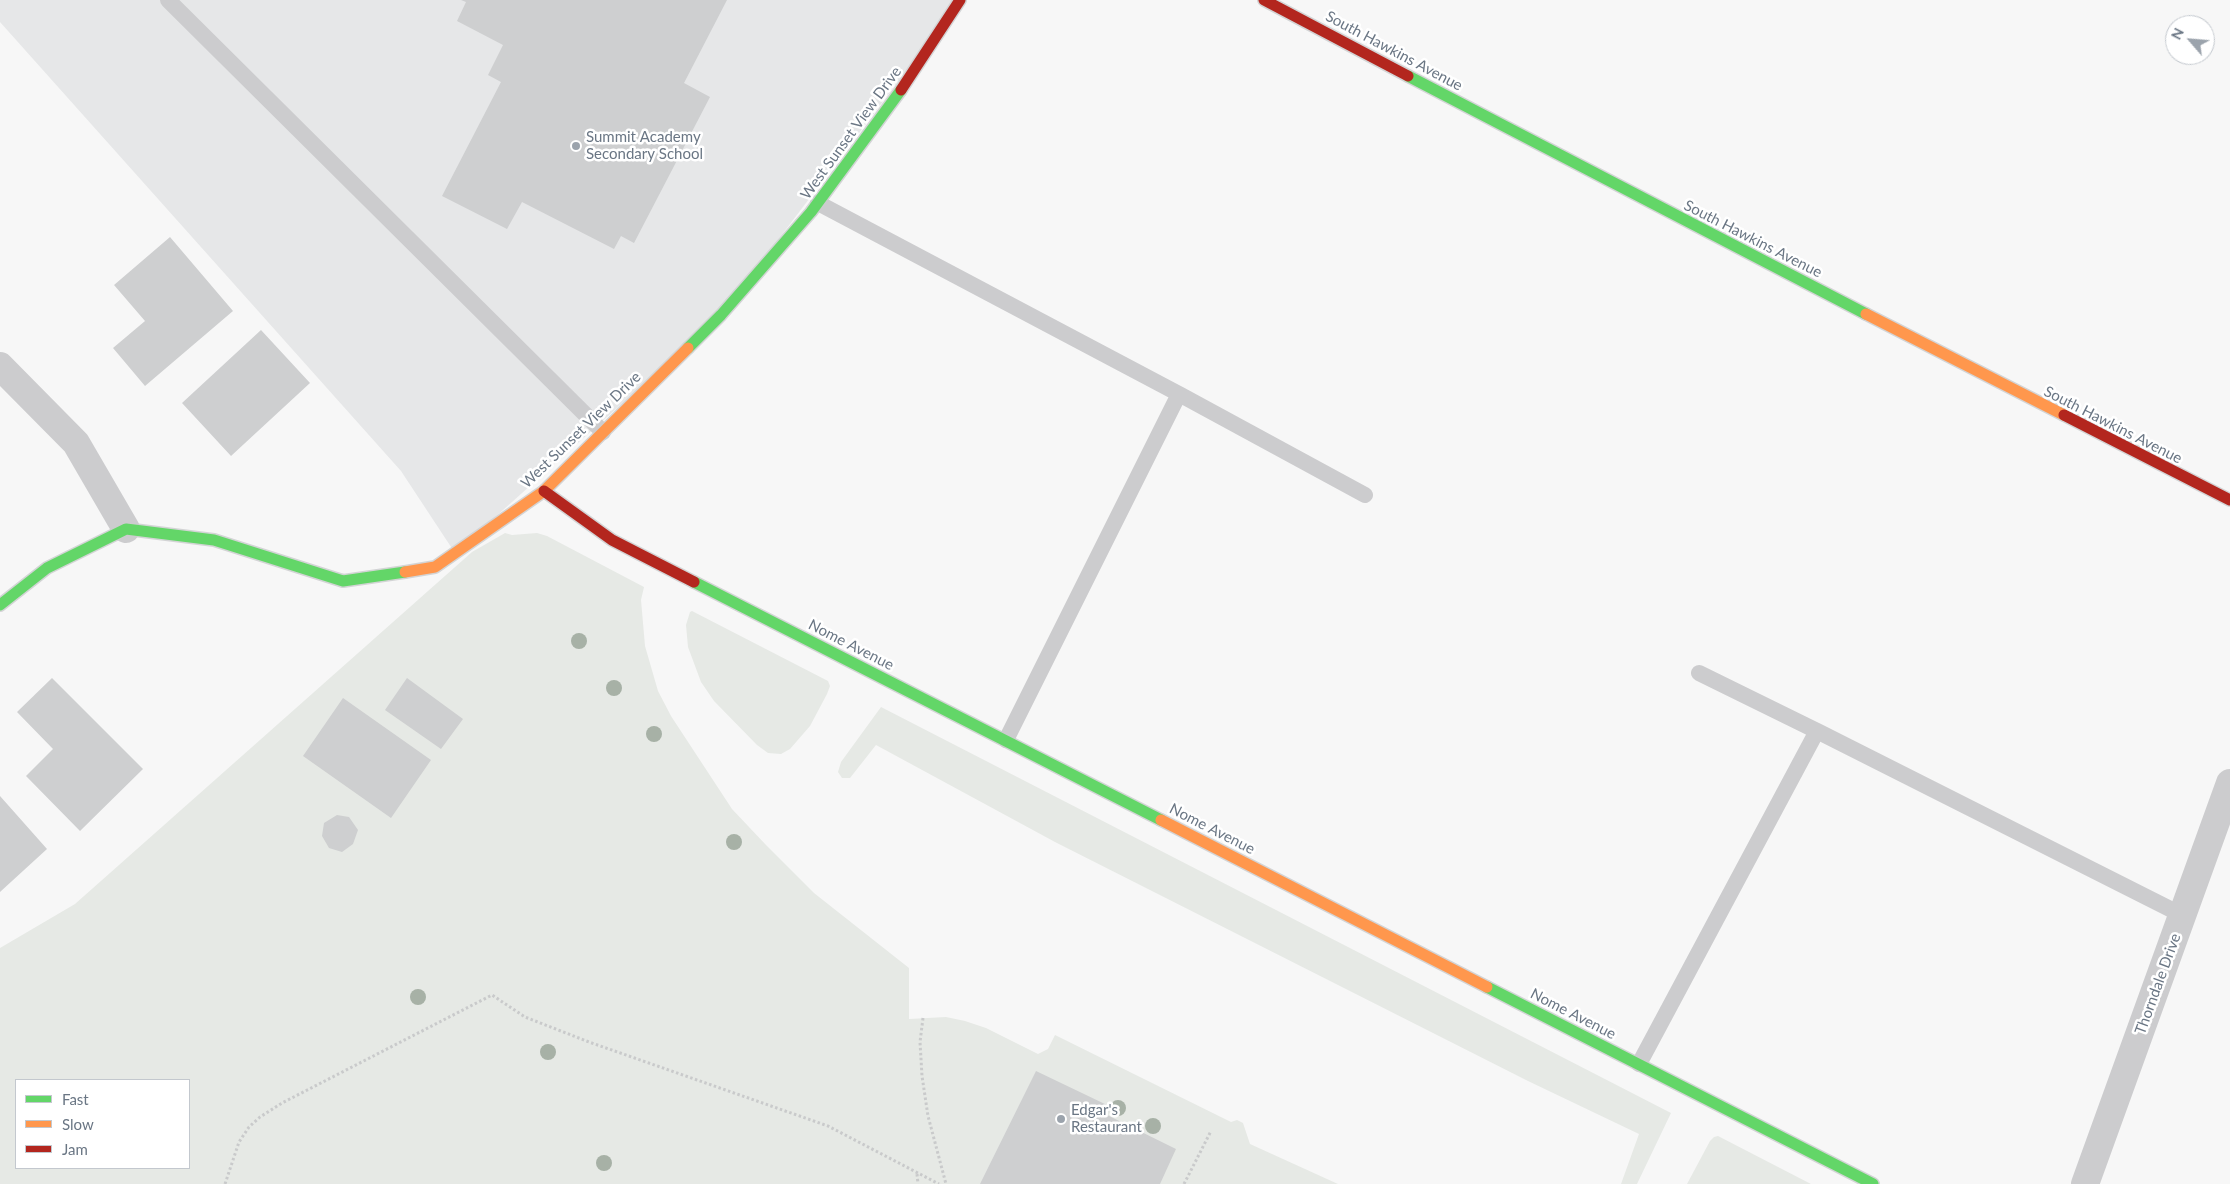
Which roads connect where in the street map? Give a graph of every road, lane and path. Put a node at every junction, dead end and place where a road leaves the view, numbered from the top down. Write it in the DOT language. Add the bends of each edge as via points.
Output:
graph roads {
  1 [pos="168,0"];
  2 [pos="960,0"];
  3 [pos="1264,0"];
  4 [pos="818,203"];
  5 [pos="0,366"];
  6 [pos="1180,394"];
  7 [pos="603,432"];
  8 [pos="544,491"];
  9 [pos="1365,495"];
  10 [pos="2230,500"];
  11 [pos="126,529"];
  12 [pos="0,605"];
  13 [pos="1699,673"];
  14 [pos="1816,731"];
  15 [pos="1006,740"];
  16 [pos="2230,784"];
  17 [pos="2182,915"];
  18 [pos="923,1018"];
  19 [pos="1639,1064"];
  20 [pos="1211,1131"];
  21 [pos="917,1173"];
  22 [pos="225,1184"];
  23 [pos="918,1184"];
  24 [pos="939,1184"];
  25 [pos="946,1184"];
  26 [pos="1184,1184"];
  27 [pos="1873,1184"];
  28 [pos="2085,1184"];
  1 -- 7 [label="lane"];
  2 -- 4 [label="street, West Sunset View Drive" via="865,142"];
  3 -- 10 [label="street, South Hawkins Avenue" via="1695,226"];
  4 -- 6 [label="lane"];
  4 -- 7 [label="street, West Sunset View Drive" via="721,315"];
  5 -- 11 [label="street" via="76,442"];
  6 -- 9 [label="lane"];
  6 -- 15 [label="lane"];
  7 -- 8 [label="street, West Sunset View Drive"];
  8 -- 11 [label="street, West Sunset View Drive" via="435,567 343,582 214,540"];
  8 -- 15 [label="street, Nome Avenue" via="612,540"];
  11 -- 12 [label="street" via="47,568"];
  13 -- 14 [label="lane"];
  14 -- 17 [label="lane"];
  14 -- 19 [label="lane"];
  15 -- 19 [label="street, Nome Avenue"];
  16 -- 17 [label="street, Thorndale Drive"];
  17 -- 28 [label="street, Thorndale Drive"];
  18 -- 25 [label="path" via="920,1042 923,1084"];
  19 -- 27 [label="street, Nome Avenue"];
  20 -- 26 [label="path"];
  21 -- 22 [label="path" via="828,1126 589,1042 525,1017 492,995 260,1117 239,1142"];
  21 -- 23 [label="path"];
  21 -- 24 [label="path"];
}
